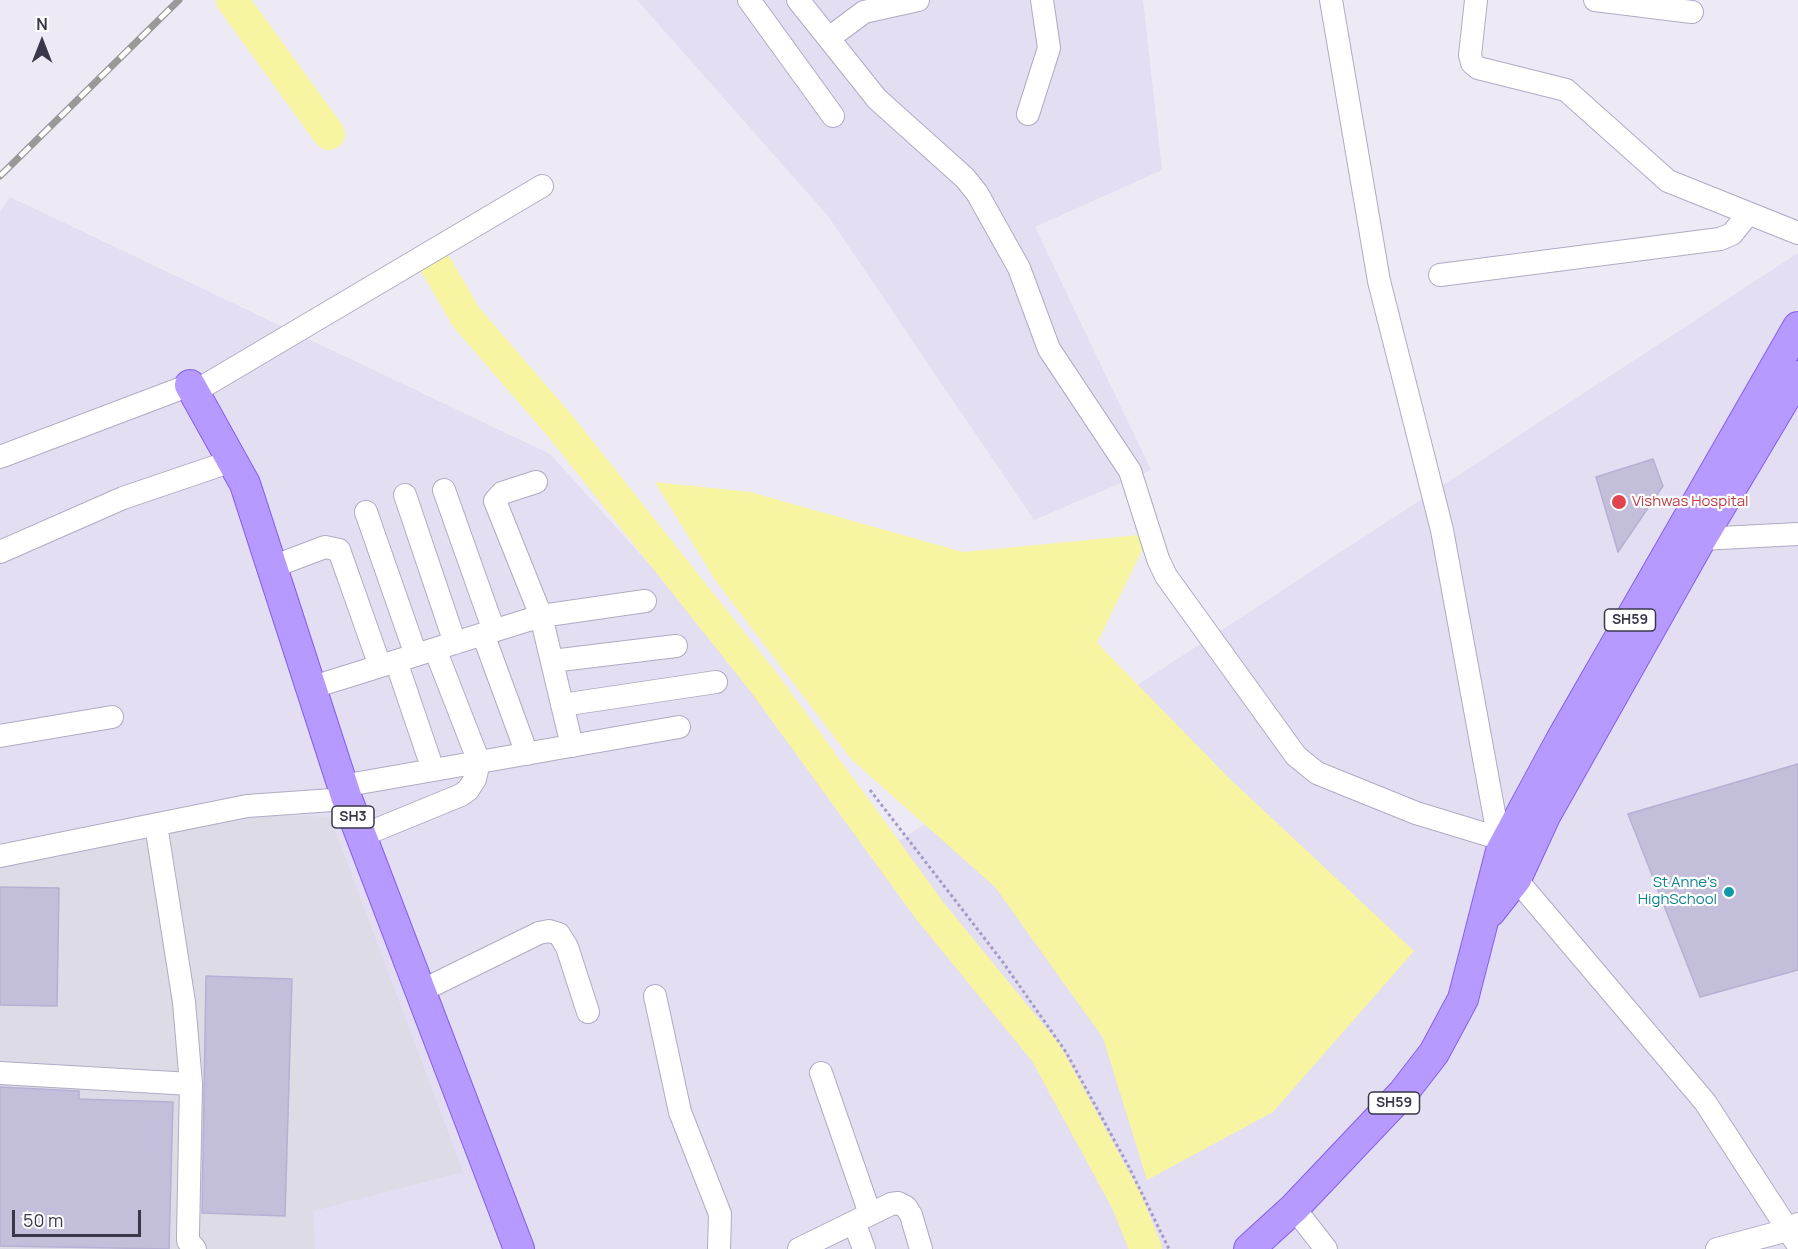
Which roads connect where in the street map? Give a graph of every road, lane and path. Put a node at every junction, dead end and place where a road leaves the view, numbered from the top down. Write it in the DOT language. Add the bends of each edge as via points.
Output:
graph roads {
  1 [pos="750,0"];
  2 [pos="798,0"];
  3 [pos="918,0"];
  4 [pos="1042,0"];
  5 [pos="1331,0"];
  6 [pos="1476,0"];
  7 [pos="1595,0"];
  8 [pos="1620,2"];
  9 [pos="1692,12"];
  10 [pos="829,38"];
  11 [pos="1028,114"];
  12 [pos="833,116"];
  13 [pos="542,186"];
  14 [pos="1748,214"];
  15 [pos="1798,233"];
  16 [pos="1440,275"];
  17 [pos="1798,327"];
  18 [pos="1798,376"];
  19 [pos="192,388"];
  20 [pos="0,457"];
  21 [pos="232,461"];
  22 [pos="536,482"];
  23 [pos="444,490"];
  24 [pos="405,495"];
  25 [pos="366,512"];
  26 [pos="1798,534"];
  27 [pos="1701,539"];
  28 [pos="0,552"];
  29 [pos="272,567"];
  30 [pos="1668,575"];
  31 [pos="645,601"];
  32 [pos="541,616"];
  33 [pos="488,632"];
  34 [pos="676,646"];
  35 [pos="416,655"];
  36 [pos="552,661"];
  37 [pos="716,682"];
  38 [pos="310,688"];
  39 [pos="562,705"];
  40 [pos="112,717"];
  41 [pos="679,727"];
  42 [pos="0,736"];
  43 [pos="572,746"];
  44 [pos="527,754"];
  45 [pos="479,762"];
  46 [pos="432,770"];
  47 [pos="870,790"];
  48 [pos="345,793"];
  49 [pos="156,825"];
  50 [pos="361,836"];
  51 [pos="1499,844"];
  52 [pos="0,856"];
  53 [pos="1516,879"];
  54 [pos="1482,921"];
  55 [pos="421,991"];
  56 [pos="655,996"];
  57 [pos="588,1012"];
  58 [pos="0,1073"];
  59 [pos="821,1073"];
  60 [pos="191,1084"];
  61 [pos="1294,1208"];
  62 [pos="862,1218"];
  63 [pos="1795,1233"];
  64 [pos="195,1249"];
  65 [pos="519,1249"];
  66 [pos="720,1249"];
  67 [pos="800,1249"];
  68 [pos="864,1249"];
  69 [pos="921,1249"];
  70 [pos="1169,1249"];
  71 [pos="1249,1249"];
  72 [pos="1326,1249"];
  73 [pos="1717,1249"];
  1 -- 12 [label="street"];
  2 -- 10 [label="street"];
  3 -- 10 [label="street" via="864,12"];
  4 -- 11 [label="street" via="1049,48"];
  5 -- 51 [label="street" via="1379,281 1442,530"];
  6 -- 14 [label="street" via="1470,55 1478,68 1566,90 1668,181"];
  7 -- 8 [label="street"];
  8 -- 9 [label="street"];
  10 -- 51 [label="street" via="877,99 977,193 1019,268 1049,349 1130,471 1166,576 1296,756 1317,773"];
  13 -- 19 [label="street"];
  14 -- 15 [label="street"];
  14 -- 16 [label="street" via="1732,234 1720,239"];
  17 -- 30 [label="main road, SH59"];
  18 -- 27 [label="main road, SH59"];
  19 -- 20 [label="street"];
  19 -- 21 [label="main road, SH3"];
  21 -- 28 [label="street" via="114,501"];
  21 -- 29 [label="main road, SH3" via="245,484"];
  22 -- 32 [label="street" via="502,493 495,501"];
  23 -- 33 [label="street"];
  24 -- 35 [label="street"];
  25 -- 35 [label="street"];
  26 -- 27 [label="street"];
  27 -- 30 [label="main road, SH59"];
  29 -- 35 [label="street" via="325,547 339,550"];
  29 -- 38 [label="main road, SH3"];
  30 -- 51 [label="main road, SH59"];
  30 -- 53 [label="main road, SH59"];
  31 -- 32 [label="street"];
  32 -- 33 [label="street"];
  32 -- 36 [label="street"];
  33 -- 35 [label="street"];
  33 -- 44 [label="street"];
  34 -- 36 [label="street"];
  35 -- 38 [label="street"];
  35 -- 45 [label="street"];
  35 -- 46 [label="street"];
  36 -- 39 [label="street"];
  37 -- 39 [label="street"];
  38 -- 48 [label="main road, SH3"];
  39 -- 43 [label="street"];
  40 -- 42 [label="street"];
  41 -- 43 [label="street"];
  43 -- 44 [label="street"];
  44 -- 45 [label="street"];
  45 -- 46 [label="street"];
  45 -- 50 [label="street" via="468,790"];
  46 -- 48 [label="street"];
  47 -- 70 [label="path" via="1002,961 1066,1052"];
  48 -- 49 [label="street" via="247,806"];
  48 -- 50 [label="main road, SH3"];
  49 -- 52 [label="street"];
  49 -- 60 [label="street" via="183,990"];
  50 -- 55 [label="main road, SH3"];
  51 -- 53 [label="street"];
  51 -- 54 [label="main road, SH59"];
  53 -- 54 [label="main road, SH59"];
  53 -- 63 [label="street" via="1705,1102"];
  54 -- 61 [label="main road, SH59" via="1463,999 1434,1053 1403,1093"];
  55 -- 57 [label="street" via="549,931 559,934 567,947"];
  55 -- 65 [label="main road, SH3"];
  56 -- 66 [label="street" via="680,1112 720,1214"];
  58 -- 60 [label="street"];
  59 -- 62 [label="street"];
  60 -- 64 [label="street" via="188,1241"];
  61 -- 71 [label="main road, SH59"];
  61 -- 72 [label="street"];
  62 -- 67 [label="street"];
  62 -- 68 [label="street"];
  62 -- 69 [label="street" via="891,1204 906,1207"];
  63 -- 73 [label="street"];
}
